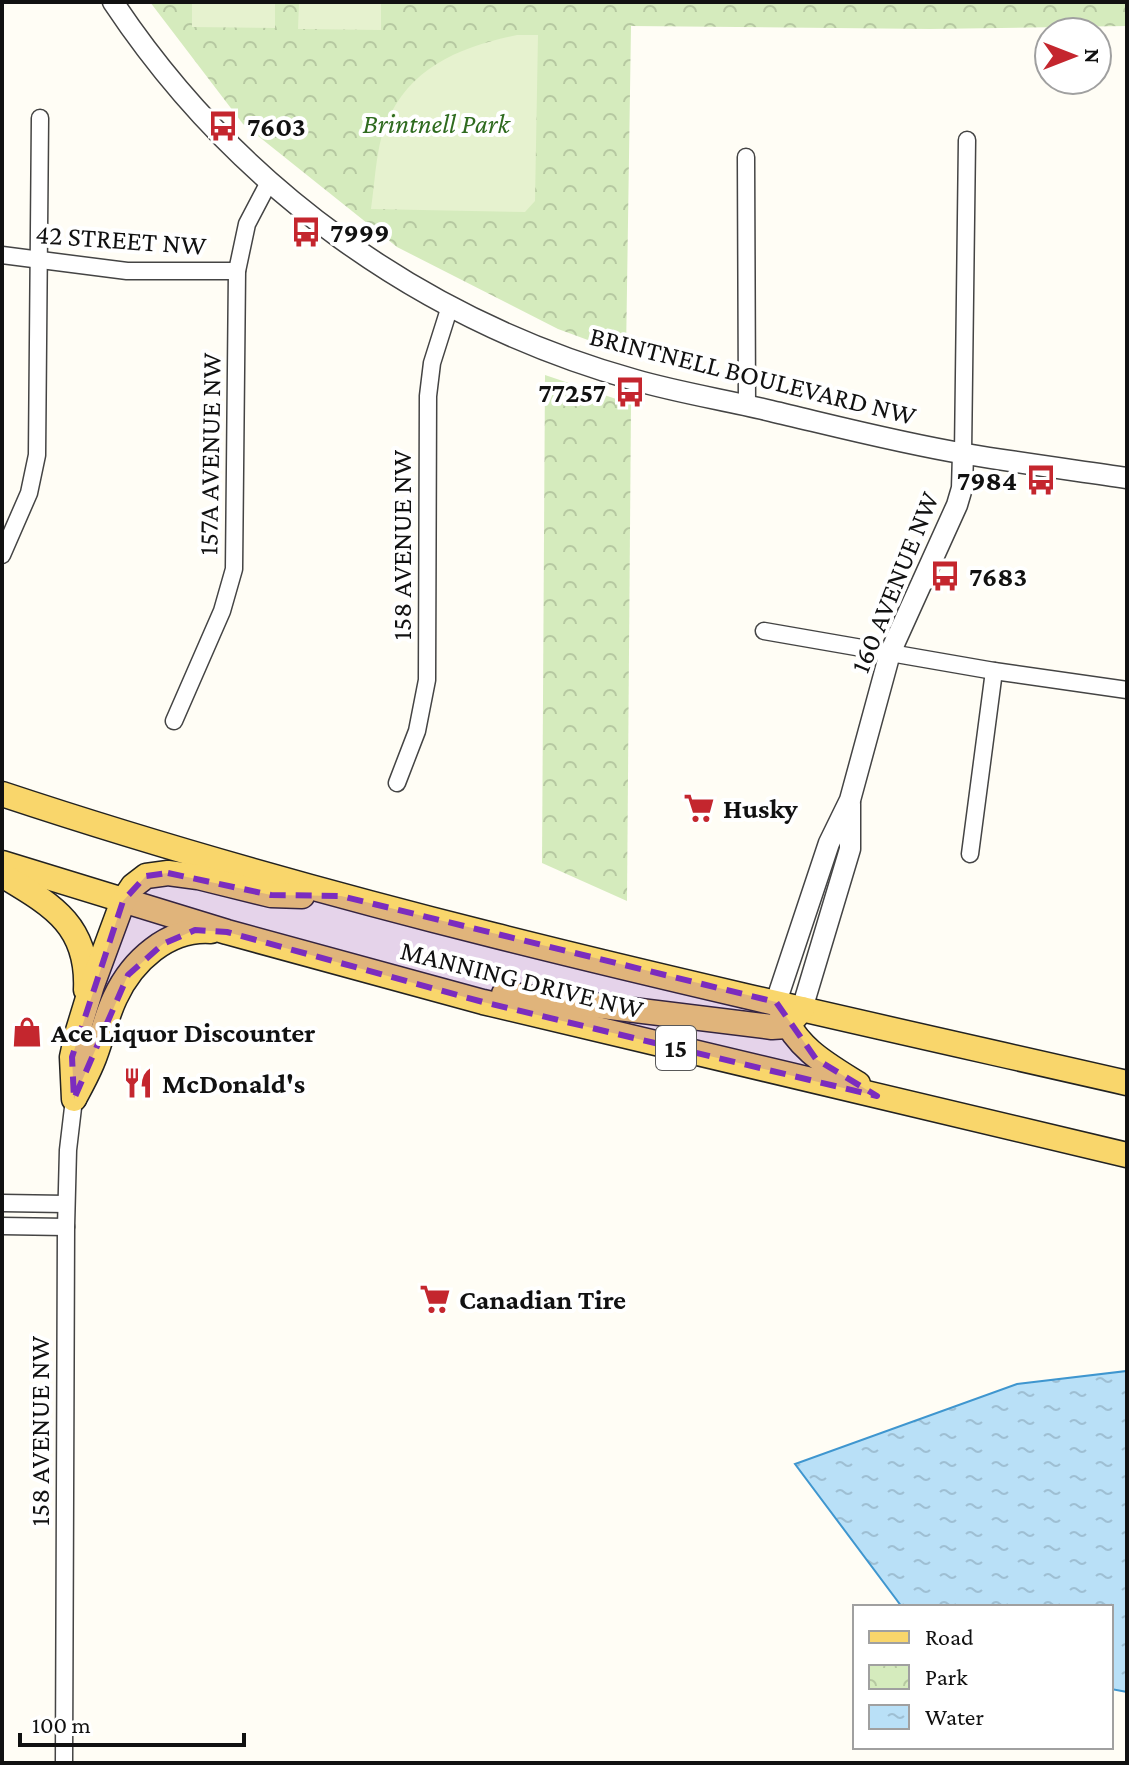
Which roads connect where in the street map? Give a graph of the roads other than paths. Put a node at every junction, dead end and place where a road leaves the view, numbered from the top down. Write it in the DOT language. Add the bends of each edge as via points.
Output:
graph roads {
  1 [pos="113,2"];
  2 [pos="40,118"];
  3 [pos="967,140"];
  4 [pos="746,157"];
  5 [pos="269,182"];
  6 [pos="2,255"];
  7 [pos="39,261"];
  8 [pos="237,271"];
  9 [pos="450,306"];
  10 [pos="747,405"];
  11 [pos="963,454"];
  12 [pos="1127,478"];
  13 [pos="2,555"];
  14 [pos="764,631"];
  15 [pos="890,653"];
  16 [pos="994,671"];
  17 [pos="1127,690"];
  18 [pos="174,721"];
  19 [pos="397,783"];
  20 [pos="2,794"];
  21 [pos="850,800"];
  22 [pos="970,854"];
  23 [pos="2,863"];
  24 [pos="2,875"];
  25 [pos="341,896"];
  26 [pos="123,901"];
  27 [pos="227,932"];
  28 [pos="483,1002"];
  29 [pos="776,1002"];
  30 [pos="85,1007"];
  31 [pos="794,1017"];
  32 [pos="1127,1083"];
  33 [pos="877,1096"];
  34 [pos="74,1099"];
  35 [pos="1127,1155"];
  36 [pos="2,1203"];
  37 [pos="66,1204"];
  38 [pos="2,1226"];
  39 [pos="66,1227"];
  40 [pos="64,1763"];
  1 -- 5 [label="street, BRINTNELL BOULEVARD NW" via="188,101"];
  2 -- 7 [label="street"];
  3 -- 11 [label="street, 160 AVENUE NW"];
  4 -- 10 [label="street"];
  5 -- 8 [label="street, 157A AVENUE NW" via="247,224"];
  5 -- 9 [label="street, BRINTNELL BOULEVARD NW" via="329,233"];
  6 -- 7 [label="street, 42 STREET NW"];
  7 -- 8 [label="street, 42 STREET NW" via="127,271"];
  7 -- 13 [label="street" via="37,455 29,493"];
  8 -- 18 [label="street, 157A AVENUE NW" via="234,569 222,611"];
  9 -- 10 [label="street, BRINTNELL BOULEVARD NW" via="589,365"];
  9 -- 19 [label="street, 158 AVENUE NW" via="432,363 427,405 427,680 417,731"];
  10 -- 11 [label="street, BRINTNELL BOULEVARD NW"];
  11 -- 12 [label="street, BRINTNELL BOULEVARD NW"];
  11 -- 15 [label="street, 160 AVENUE NW" via="957,505"];
  14 -- 15 [label="street"];
  15 -- 16 [label="street"];
  15 -- 21 [label="street, 160 AVENUE NW"];
  16 -- 17 [label="street"];
  16 -- 22 [label="street"];
  20 -- 25 [label="main road, MANNING DRIVE NW"];
  21 -- 29 [label="street, 160 AVENUE NW" via="829,843"];
  21 -- 31 [label="street, 160 AVENUE NW" via="850,849"];
  23 -- 26 [label="main road, MANNING DRIVE NW"];
  24 -- 30 [label="main road" via="59,911 73,929 85,965"];
  25 -- 26 [label="main road" via="271,895 168,873 146,876"];
  25 -- 29 [label="main road, MANNING DRIVE NW"];
  26 -- 27 [label="main road, MANNING DRIVE NW"];
  26 -- 30 [label="main road"];
  27 -- 28 [label="main road, MANNING DRIVE NW / 15"];
  27 -- 34 [label="main road" via="195,930 143,957 115,998"];
  28 -- 31 [label="main road" via="507,993 747,1024"];
  28 -- 33 [label="main road, MANNING DRIVE NW / 15"];
  29 -- 31 [label="main road"];
  30 -- 34 [label="main road" via="72,1057"];
  31 -- 32 [label="main road"];
  31 -- 33 [label="main road" via="816,1059"];
  33 -- 35 [label="main road, MANNING DRIVE NW / 15"];
  34 -- 37 [label="street, 158 AVENUE NW"];
  36 -- 37 [label="street"];
  37 -- 39 [label="street, 158 AVENUE NW"];
  38 -- 39 [label="street"];
  39 -- 40 [label="street, 158 AVENUE NW"];
}
